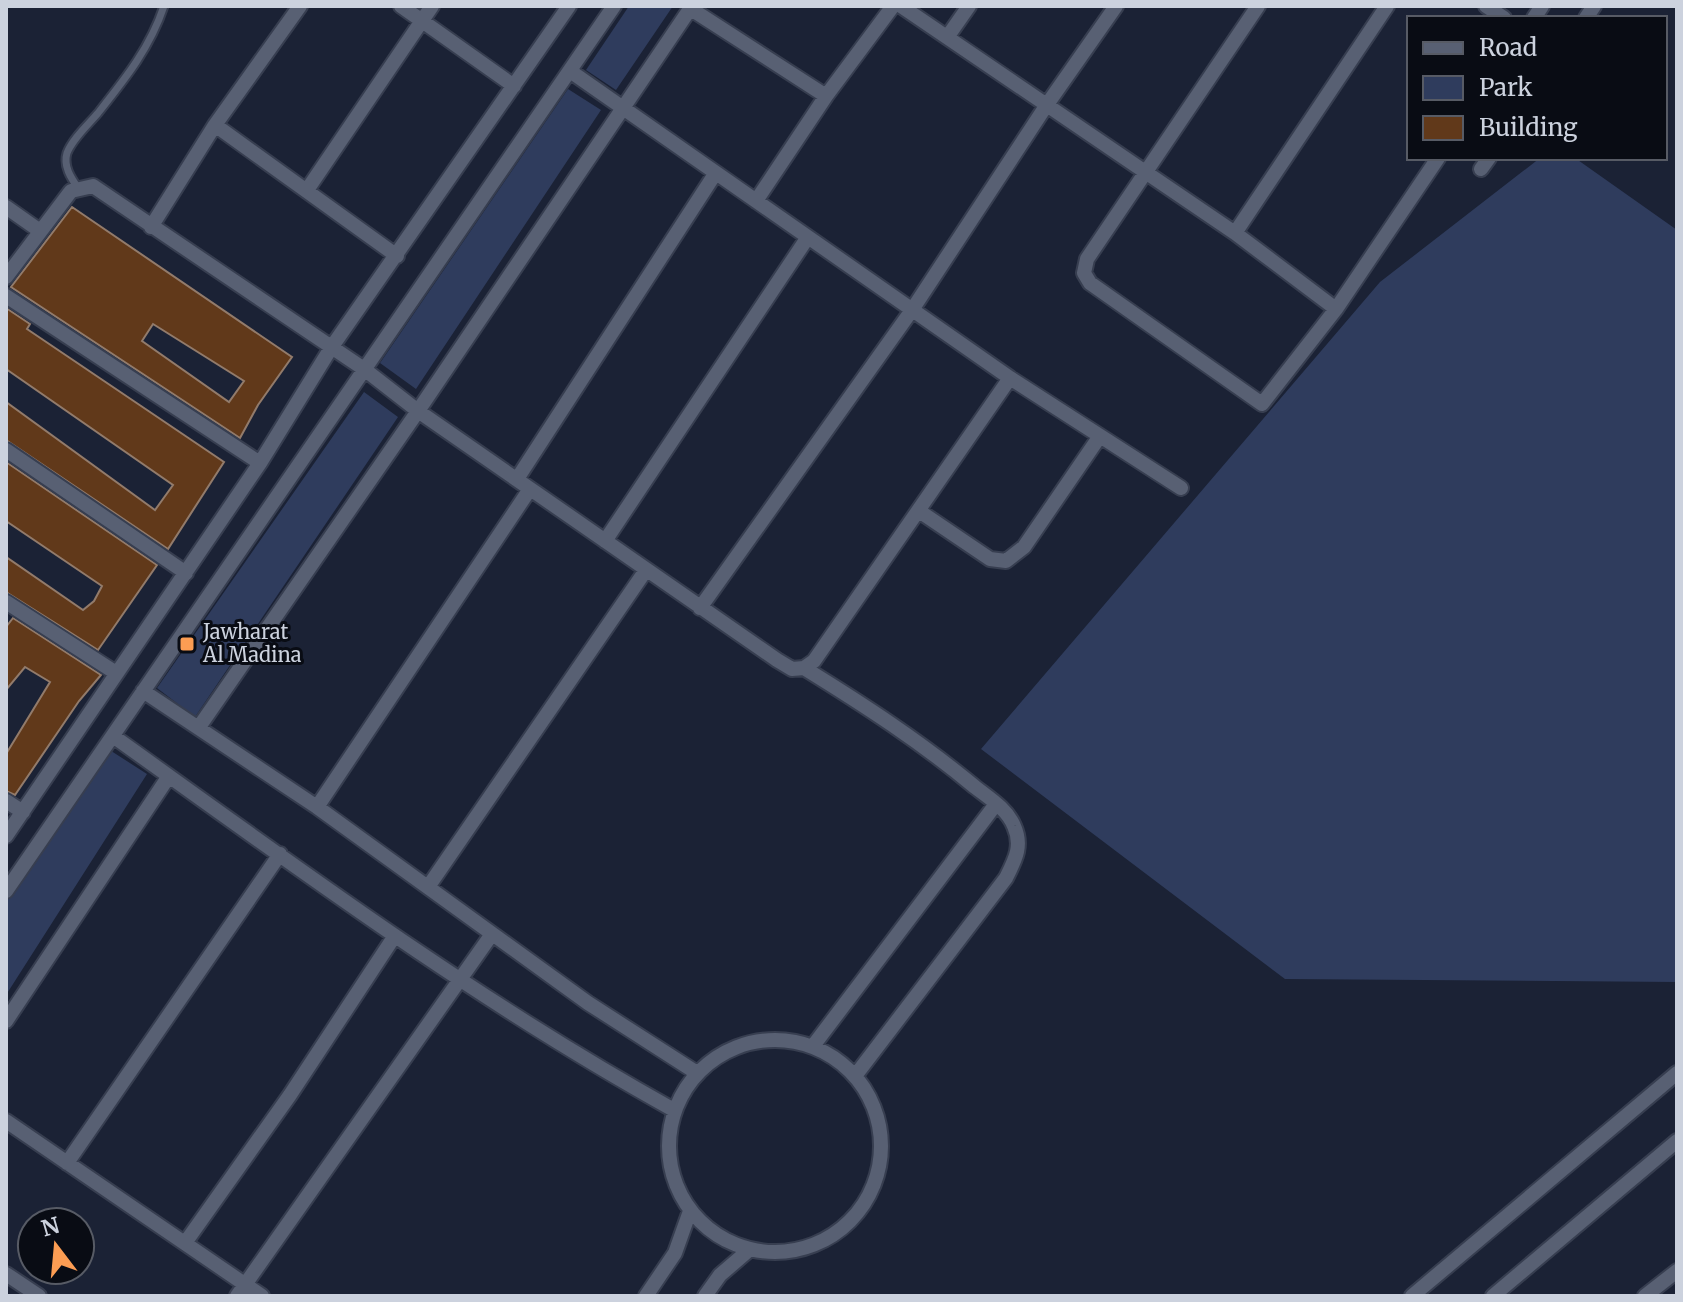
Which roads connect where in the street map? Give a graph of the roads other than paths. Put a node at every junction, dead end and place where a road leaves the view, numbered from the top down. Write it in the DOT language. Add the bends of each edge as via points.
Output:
graph roads {
  1 [pos="164,6"];
  2 [pos="300,6"];
  3 [pos="401,6"];
  4 [pos="432,6"];
  5 [pos="569,6"];
  6 [pos="614,6"];
  7 [pos="893,6"];
  8 [pos="901,6"];
  9 [pos="969,6"];
  10 [pos="1116,6"];
  11 [pos="1258,6"];
  12 [pos="1387,6"];
  13 [pos="692,7"];
  14 [pos="422,20"];
  15 [pos="948,36"];
  16 [pos="570,71"];
  17 [pos="514,86"];
  18 [pos="826,96"];
  19 [pos="1046,106"];
  20 [pos="622,108"];
  21 [pos="215,125"];
  22 [pos="1437,160"];
  23 [pos="1146,172"];
  24 [pos="715,174"];
  25 [pos="78,188"];
  26 [pos="307,190"];
  27 [pos="756,201"];
  28 [pos="6,207"];
  29 [pos="151,227"];
  30 [pos="40,231"];
  31 [pos="1235,233"];
  32 [pos="808,237"];
  33 [pos="397,256"];
  34 [pos="6,277"];
  35 [pos="6,296"];
  36 [pos="1336,309"];
  37 [pos="912,310"];
  38 [pos="331,348"];
  39 [pos="364,369"];
  40 [pos="1010,378"];
  41 [pos="418,411"];
  42 [pos="1100,436"];
  43 [pos="6,450"];
  44 [pos="260,463"];
  45 [pos="517,479"];
  46 [pos="1181,488"];
  47 [pos="530,489"];
  48 [pos="919,511"];
  49 [pos="605,541"];
  50 [pos="646,570"];
  51 [pos="186,573"];
  52 [pos="7,605"];
  53 [pos="700,608"];
  54 [pos="804,668"];
  55 [pos="116,673"];
  56 [pos="143,691"];
  57 [pos="199,727"];
  58 [pos="113,736"];
  59 [pos="169,776"];
  60 [pos="6,801"];
  61 [pos="996,804"];
  62 [pos="317,807"];
  63 [pos="23,812"];
  64 [pos="6,836"];
  65 [pos="280,854"];
  66 [pos="428,887"];
  67 [pos="6,891"];
  68 [pos="492,934"];
  69 [pos="394,937"];
  70 [pos="461,979"];
  71 [pos="6,1021"];
  72 [pos="813,1046"];
  73 [pos="697,1073"];
  74 [pos="1677,1073"];
  75 [pos="855,1076"];
  76 [pos="674,1110"];
  77 [pos="6,1121"];
  78 [pos="1677,1141"];
  79 [pos="67,1163"];
  80 [pos="690,1211"];
  81 [pos="185,1243"];
  82 [pos="749,1250"];
  83 [pos="1677,1271"];
  84 [pos="6,1274"];
  85 [pos="241,1290"];
  86 [pos="39,1296"];
  87 [pos="262,1296"];
  88 [pos="646,1296"];
  89 [pos="705,1296"];
  90 [pos="1412,1296"];
  91 [pos="1493,1296"];
  92 [pos="1645,1296"];
  1 -- 25 [label="lane" via="135,66 67,154 66,164"];
  2 -- 21 [label="street"];
  3 -- 14 [label="street"];
  4 -- 14 [label="street"];
  5 -- 17 [label="street"];
  6 -- 16 [label="street"];
  7 -- 18 [label="street"];
  8 -- 15 [label="street"];
  9 -- 15 [label="street"];
  10 -- 19 [label="street"];
  11 -- 23 [label="street"];
  12 -- 31 [label="street"];
  13 -- 18 [label="street"];
  13 -- 20 [label="street"];
  14 -- 17 [label="street"];
  14 -- 26 [label="street"];
  15 -- 19 [label="street"];
  16 -- 20 [label="street"];
  16 -- 39 [label="street"];
  17 -- 33 [label="street"];
  18 -- 27 [label="street"];
  19 -- 23 [label="street"];
  19 -- 37 [label="street"];
  20 -- 24 [label="street"];
  20 -- 41 [label="street"];
  21 -- 26 [label="street"];
  21 -- 29 [label="street"];
  22 -- 36 [label="street"];
  23 -- 31 [label="street"];
  23 -- 36 [label="street" via="1087,259 1084,273 1090,283 1262,404"];
  24 -- 27 [label="street"];
  24 -- 45 [label="street"];
  25 -- 29 [label="street" via="93,186"];
  25 -- 30 [label="street"];
  26 -- 33 [label="street"];
  27 -- 32 [label="street"];
  28 -- 30 [label="street"];
  29 -- 38 [label="street"];
  30 -- 34 [label="street"];
  31 -- 36 [label="street"];
  32 -- 37 [label="street"];
  32 -- 49 [label="street"];
  33 -- 38 [label="street"];
  35 -- 44 [label="street"];
  37 -- 40 [label="street"];
  37 -- 53 [label="street"];
  38 -- 39 [label="street"];
  38 -- 44 [label="street"];
  39 -- 41 [label="street"];
  39 -- 56 [label="street"];
  40 -- 42 [label="street"];
  40 -- 48 [label="street"];
  41 -- 45 [label="street"];
  41 -- 57 [label="street"];
  42 -- 46 [label="street"];
  42 -- 48 [label="street" via="1020,553 1006,561 990,559"];
  43 -- 51 [label="street"];
  44 -- 51 [label="street"];
  45 -- 47 [label="street"];
  47 -- 49 [label="street"];
  47 -- 62 [label="street"];
  48 -- 54 [label="street"];
  49 -- 50 [label="street"];
  50 -- 53 [label="street"];
  50 -- 66 [label="street"];
  51 -- 55 [label="street"];
  52 -- 55 [label="street"];
  53 -- 54 [label="street" via="792,669"];
  54 -- 61 [label="street" via="936,754"];
  55 -- 63 [label="street"];
  56 -- 57 [label="street"];
  56 -- 58 [label="street"];
  57 -- 62 [label="street"];
  58 -- 59 [label="street"];
  58 -- 67 [label="street"];
  59 -- 65 [label="street"];
  59 -- 71 [label="street"];
  60 -- 63 [label="street"];
  61 -- 72 [label="street"];
  61 -- 75 [label="street" via="1007,814 1018,840 1018,854 1006,878"];
  62 -- 66 [label="street"];
  63 -- 64 [label="street"];
  65 -- 69 [label="street"];
  65 -- 79 [label="street"];
  66 -- 68 [label="street"];
  68 -- 70 [label="street"];
  68 -- 73 [label="street"];
  69 -- 70 [label="street"];
  69 -- 81 [label="street"];
  70 -- 76 [label="street" via="584,1060"];
  70 -- 85 [label="street"];
  72 -- 73 [label="street" via="782,1039 751,1042 721,1054"];
  72 -- 75 [label="street"];
  73 -- 76 [label="street"];
  74 -- 90 [label="street"];
  75 -- 82 [label="street" via="874,1107 881,1143 876,1180 858,1212 831,1236 798,1249"];
  76 -- 80 [label="street" via="669,1162"];
  77 -- 79 [label="street"];
  78 -- 91 [label="street"];
  79 -- 81 [label="street"];
  80 -- 82 [label="street" via="707,1228"];
  80 -- 88 [label="street" via="675,1253"];
  81 -- 85 [label="street"];
  82 -- 89 [label="street"];
  83 -- 92 [label="street"];
  84 -- 86 [label="street"];
  85 -- 87 [label="street"];
}
